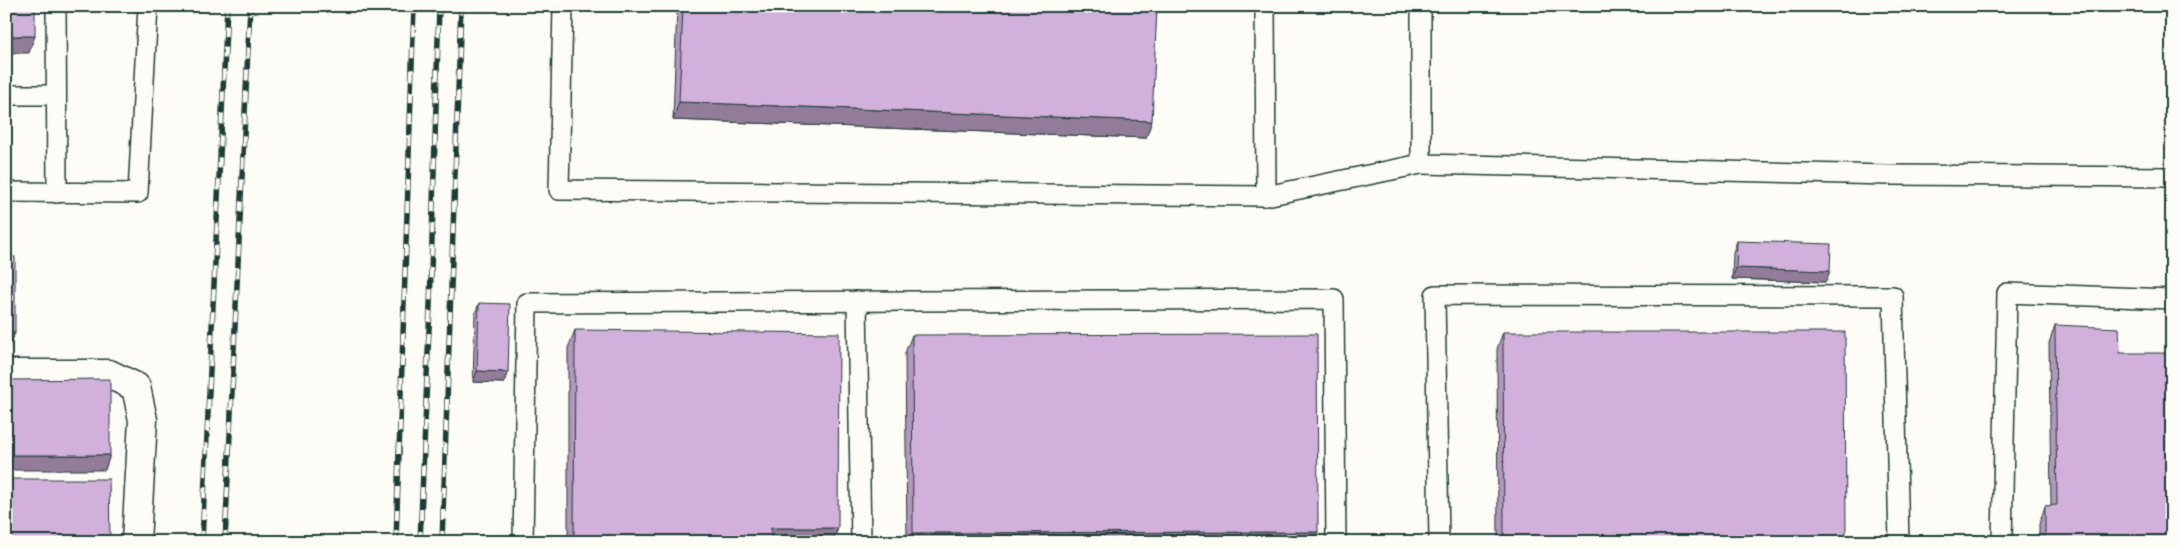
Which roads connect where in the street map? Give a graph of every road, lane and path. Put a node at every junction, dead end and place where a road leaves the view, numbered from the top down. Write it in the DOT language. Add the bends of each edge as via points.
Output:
graph roads {
  1 [pos="56,6"];
  2 [pos="148,6"];
  3 [pos="564,6"];
  4 [pos="1265,6"];
  5 [pos="1422,6"];
  6 [pos="6,95"];
  7 [pos="56,95"];
  8 [pos="1421,164"];
  9 [pos="2172,176"];
  10 [pos="6,192"];
  11 [pos="56,193"];
  12 [pos="1266,196"];
  13 [pos="2172,300"];
  14 [pos="857,301"];
  15 [pos="6,374"];
  16 [pos="136,542"];
  17 [pos="523,542"];
  18 [pos="861,542"];
  19 [pos="1336,542"];
  20 [pos="1439,542"];
  21 [pos="1899,542"];
  22 [pos="2002,542"];
  1 -- 7 [label="lane"];
  2 -- 11 [label="lane" via="138,194"];
  3 -- 12 [label="lane" via="559,190"];
  4 -- 12 [label="lane"];
  5 -- 8 [label="lane"];
  6 -- 7 [label="lane"];
  7 -- 11 [label="lane"];
  8 -- 9 [label="lane" via="1888,175"];
  8 -- 12 [label="lane"];
  10 -- 11 [label="lane"];
  13 -- 22 [label="lane" via="2006,292"];
  14 -- 17 [label="lane" via="527,302"];
  14 -- 18 [label="lane"];
  14 -- 19 [label="lane" via="1334,299"];
  15 -- 16 [label="street" via="109,374 136,387 143,420"];
  20 -- 21 [label="lane" via="1435,296 1893,296"];
}
